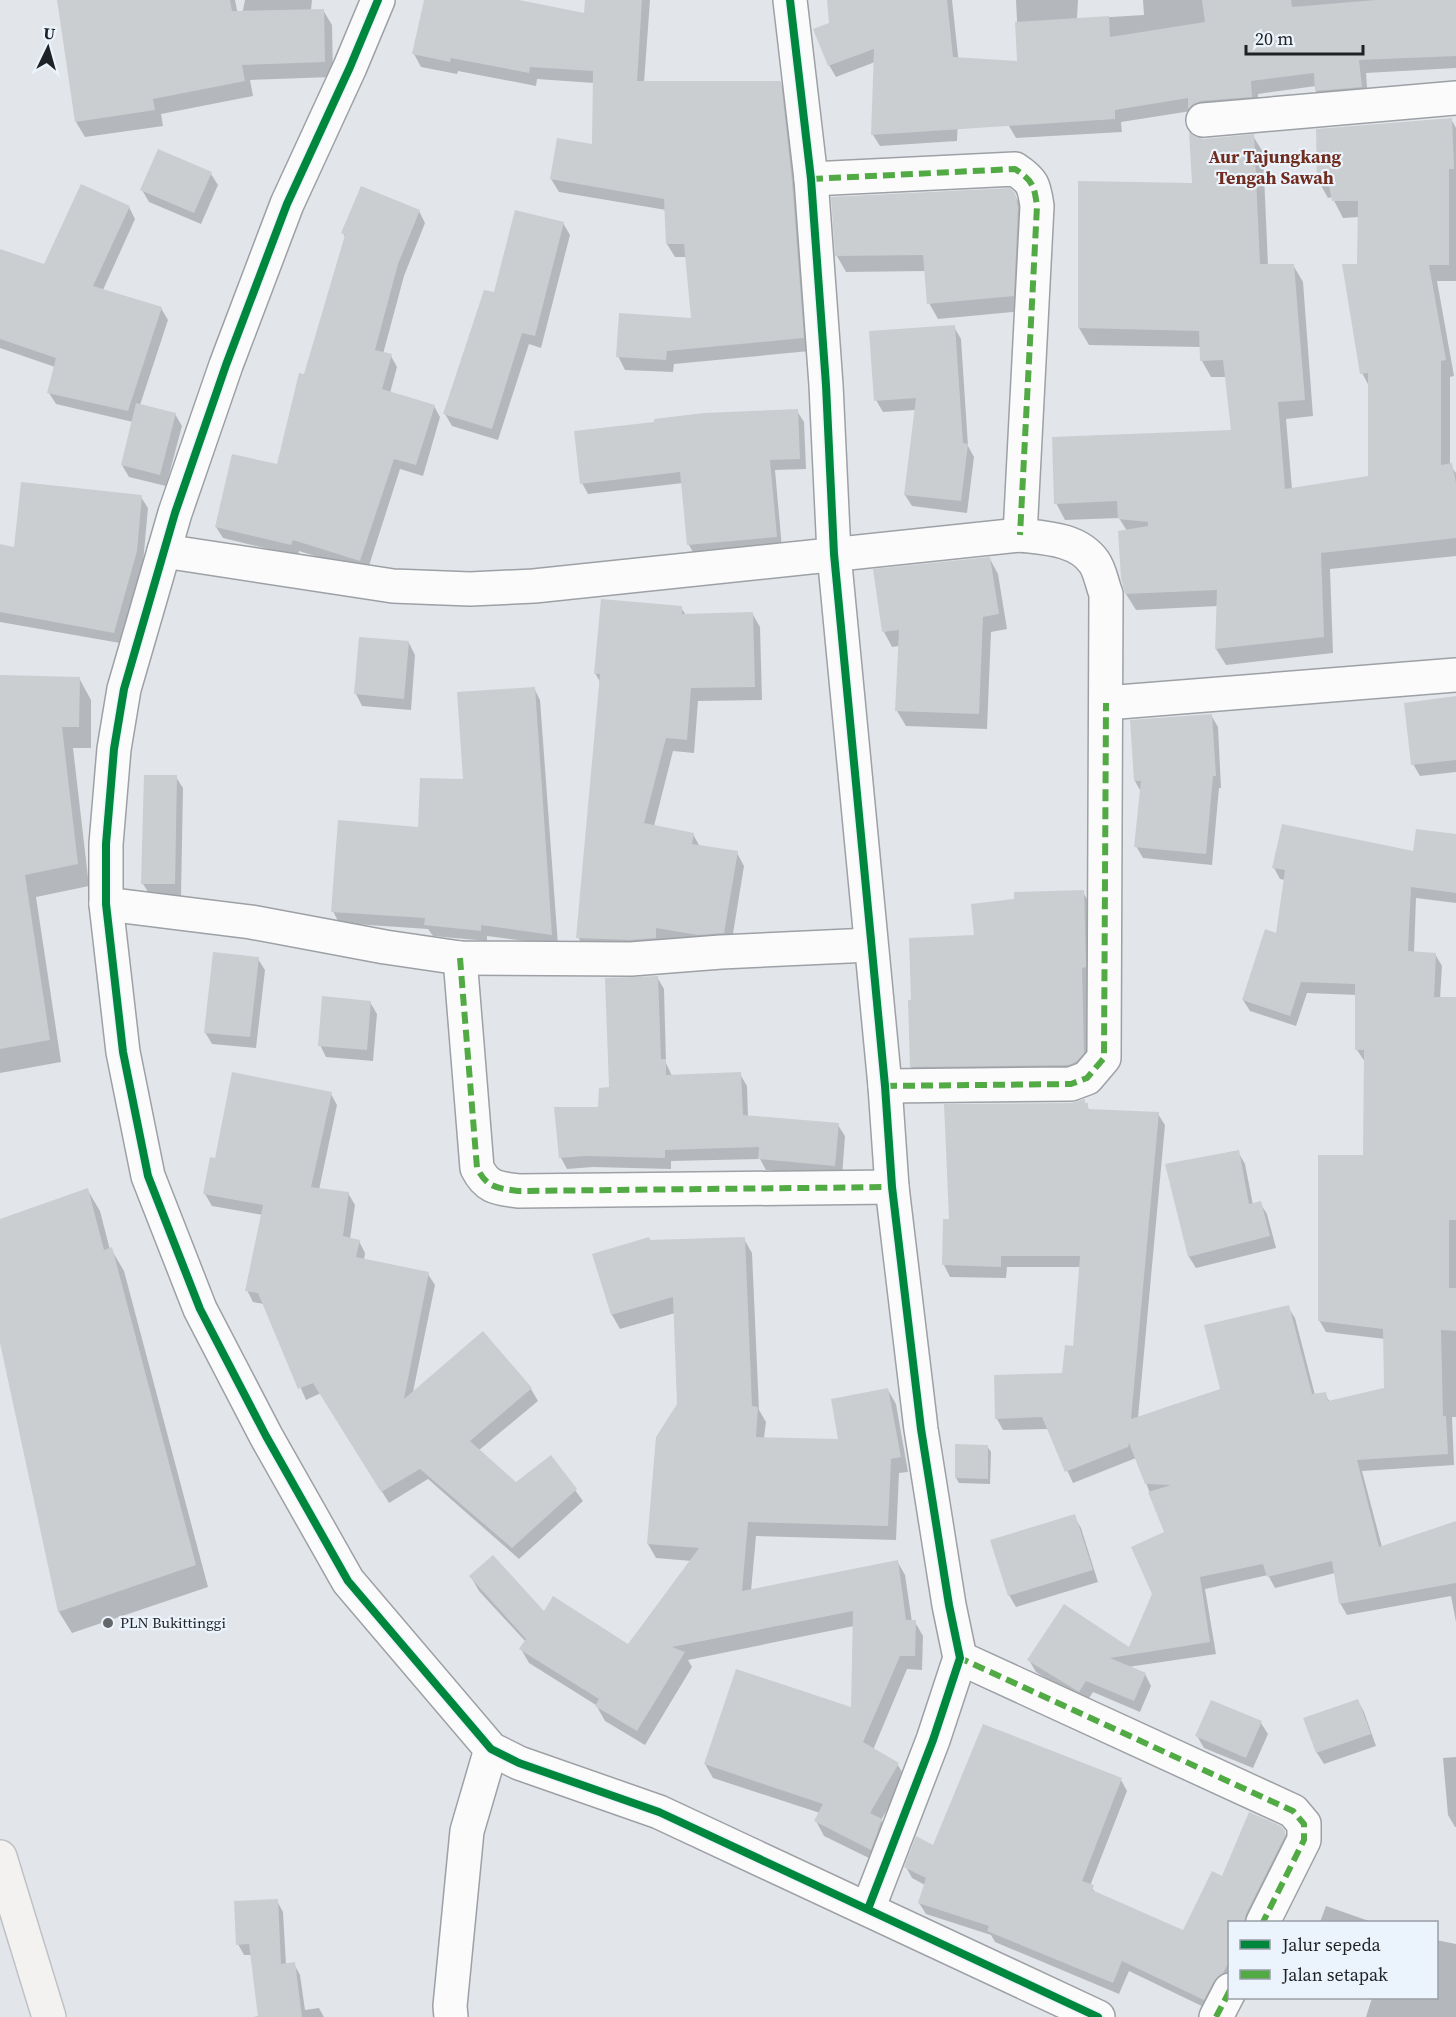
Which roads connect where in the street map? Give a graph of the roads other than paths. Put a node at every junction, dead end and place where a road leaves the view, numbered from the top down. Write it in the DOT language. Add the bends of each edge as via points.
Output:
graph roads {
  1 [pos="378,0"];
  2 [pos="790,0"];
  3 [pos="1456,98"];
  4 [pos="1203,120"];
  5 [pos="811,179"];
  6 [pos="1020,535"];
  7 [pos="164,551"];
  8 [pos="834,554"];
  9 [pos="1456,675"];
  10 [pos="1106,703"];
  11 [pos="106,904"];
  12 [pos="870,945"];
  13 [pos="460,958"];
  14 [pos="885,1086"];
  15 [pos="892,1187"];
  16 [pos="960,1658"];
  17 [pos="491,1749"];
  18 [pos="2,1868"];
  19 [pos="868,1909"];
  20 [pos="1264,1921"];
  21 [pos="1228,1994"];
  22 [pos="49,2017"];
  23 [pos="451,2017"];
  24 [pos="1098,2017"];
  25 [pos="1216,2017"];
  1 -- 7 [label="street" via="283,214 226,364"];
  2 -- 5 [label="street"];
  3 -- 4 [label="street"];
  5 -- 6 [label="street" via="1014,169 1034,187 1037,206"];
  5 -- 8 [label="street"];
  6 -- 8 [label="street"];
  6 -- 10 [label="street" via="1073,544 1094,562 1106,594"];
  7 -- 8 [label="street" via="393,586 470,589 534,586"];
  7 -- 11 [label="street" via="124,689 106,844"];
  8 -- 12 [label="street"];
  9 -- 10 [label="street"];
  10 -- 14 [label="street" via="1104,1058 1087,1078 1071,1084"];
  11 -- 13 [label="street" via="251,921"];
  11 -- 17 [label="street" via="123,1052 148,1176 200,1309 348,1581"];
  12 -- 13 [label="street" via="631,959"];
  12 -- 14 [label="street"];
  13 -- 15 [label="street" via="477,1168 483,1180 496,1188 518,1191"];
  14 -- 15 [label="street"];
  15 -- 16 [label="street" via="921,1429"];
  16 -- 19 [label="street"];
  16 -- 20 [label="street" via="1293,1812 1304,1824 1304,1840"];
  17 -- 19 [label="street" via="519,1763 659,1812"];
  17 -- 23 [label="street" via="467,1831"];
  18 -- 22 [label="main road"];
  19 -- 24 [label="street"];
  21 -- 25 [label="street"];
}
